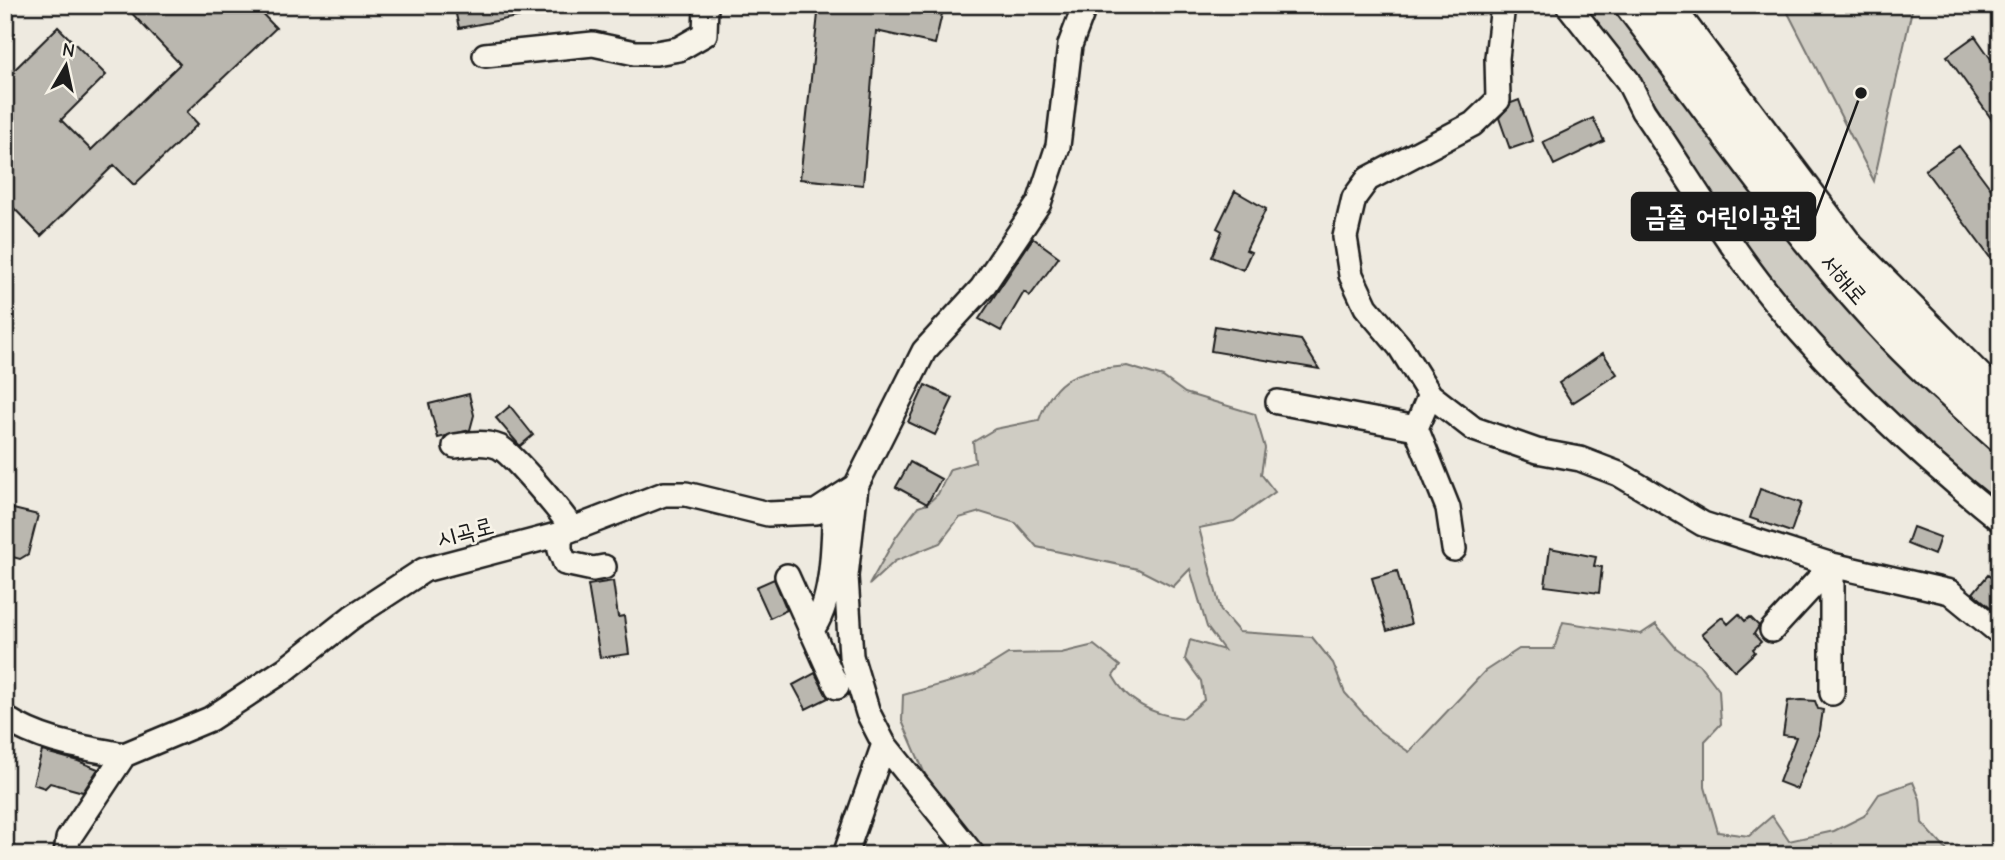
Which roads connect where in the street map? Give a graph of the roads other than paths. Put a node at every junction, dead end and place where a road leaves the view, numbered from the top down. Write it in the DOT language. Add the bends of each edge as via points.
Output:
graph roads {
  1 [pos="706,5"];
  2 [pos="1085,5"];
  3 [pos="1503,5"];
  4 [pos="1568,5"];
  5 [pos="1632,5"];
  6 [pos="1665,5"];
  7 [pos="485,55"];
  8 [pos="1430,395"];
  9 [pos="1278,402"];
  10 [pos="2000,402"];
  11 [pos="1416,428"];
  12 [pos="2000,435"];
  13 [pos="455,446"];
  14 [pos="856,486"];
  15 [pos="835,500"];
  16 [pos="2000,520"];
  17 [pos="566,531"];
  18 [pos="1454,549"];
  19 [pos="1832,565"];
  20 [pos="604,567"];
  21 [pos="787,576"];
  22 [pos="1772,630"];
  23 [pos="811,631"];
  24 [pos="2000,633"];
  25 [pos="837,687"];
  26 [pos="1832,693"];
  27 [pos="5,719"];
  28 [pos="884,744"];
  29 [pos="124,755"];
  30 [pos="66,855"];
  31 [pos="845,855"];
  32 [pos="974,855"];
  1 -- 7 [label="street" via="705,34 679,49 635,53 593,44"];
  2 -- 14 [label="street" via="1070,45 1058,146 1039,203 982,288 924,351"];
  3 -- 8 [label="street" via="1498,100 1473,124 1368,179 1354,198 1345,237 1351,275 1366,307 1401,347"];
  4 -- 16 [label="street" via="1629,81 1643,111 1759,281 1837,372 1933,466"];
  5 -- 12 [label="highway, 서해로" via="1753,168 1841,275 1899,341"];
  6 -- 10 [label="highway, 서해로" via="1848,249"];
  8 -- 11 [label="street"];
  8 -- 19 [label="street" via="1474,429 1537,451 1580,459 1619,474 1703,524"];
  9 -- 11 [label="street"];
  11 -- 18 [label="street" via="1448,508"];
  13 -- 17 [label="street" via="498,447 512,456"];
  14 -- 15 [label="street, 시곡로"];
  14 -- 28 [label="street" via="846,576 851,656 868,713"];
  15 -- 17 [label="street, 시곡로" via="816,512 768,514 686,494 664,494"];
  15 -- 23 [label="street" via="825,600"];
  17 -- 20 [label="street" via="560,550 565,563"];
  17 -- 29 [label="street, 시곡로" via="424,570 209,719"];
  19 -- 22 [label="street"];
  19 -- 24 [label="street" via="1950,592"];
  19 -- 26 [label="street"];
  21 -- 23 [label="street"];
  23 -- 25 [label="street"];
  27 -- 29 [label="street" via="62,744"];
  28 -- 31 [label="street"];
  28 -- 32 [label="street"];
  29 -- 30 [label="street" via="68,839"];
}
